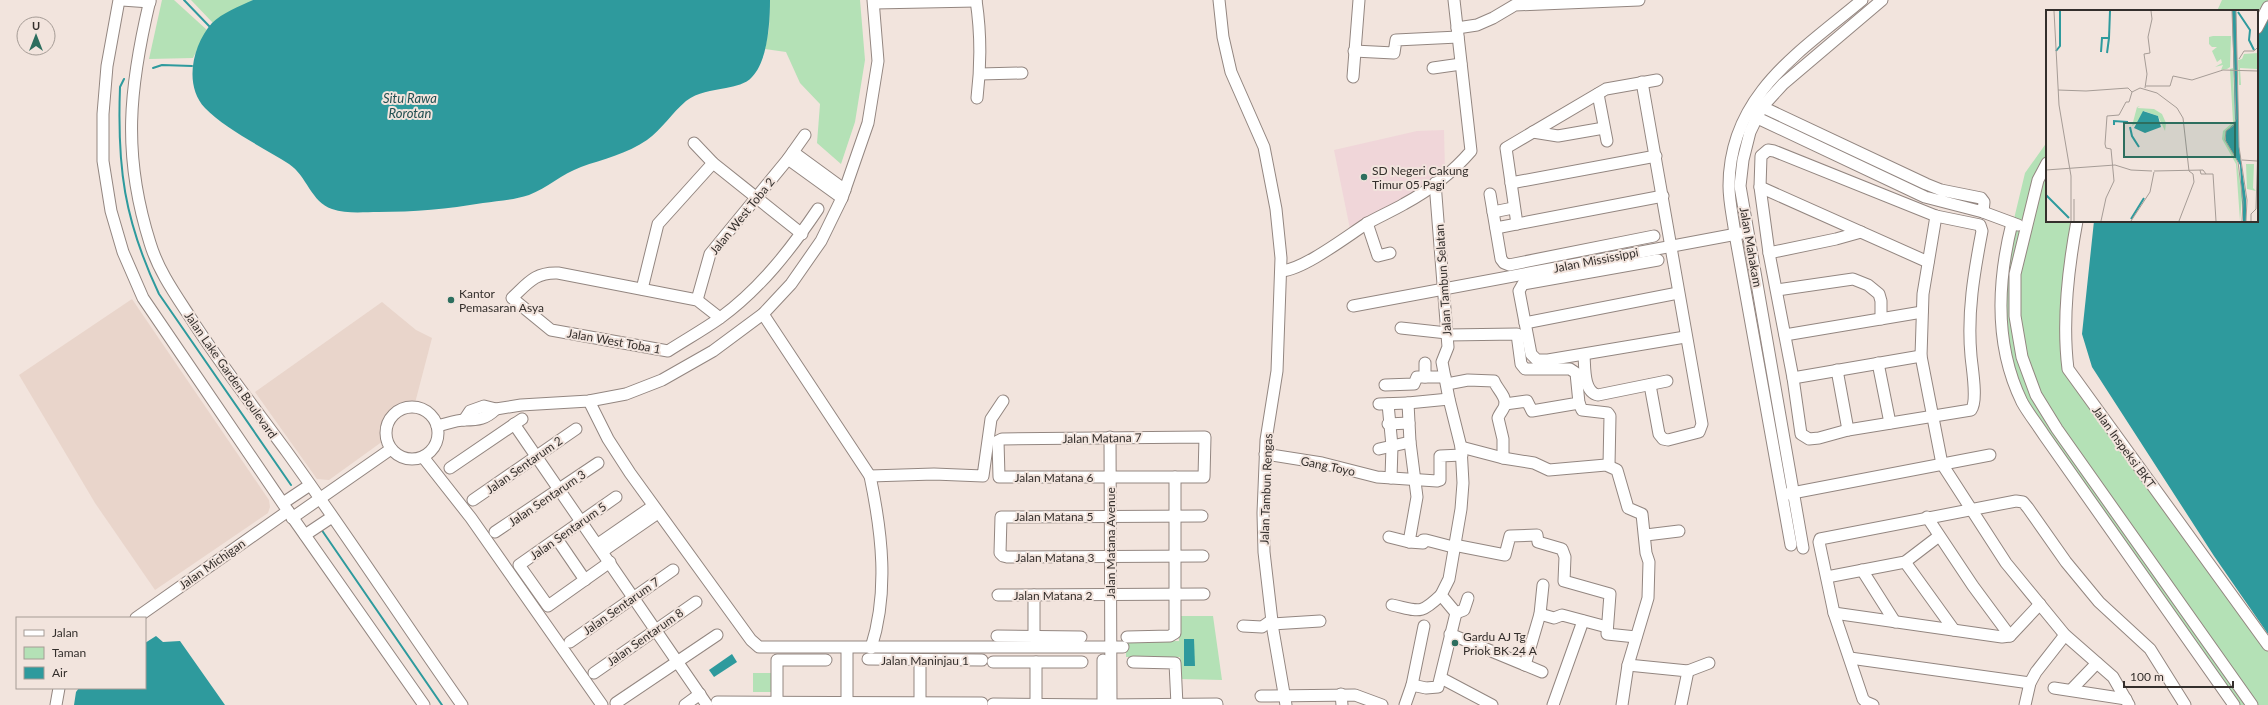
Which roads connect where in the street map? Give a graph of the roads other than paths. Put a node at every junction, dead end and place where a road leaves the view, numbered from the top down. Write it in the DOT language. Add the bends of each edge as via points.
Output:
graph roads {
  1 [pos="119,0"];
  2 [pos="122,0"];
  3 [pos="976,0"];
  4 [pos="1219,0"];
  5 [pos="1359,0"];
  6 [pos="1454,0"];
  7 [pos="1639,0"];
  8 [pos="1862,0"];
  9 [pos="1882,0"];
  10 [pos="150,1"];
  11 [pos="1595,1"];
  12 [pos="873,2"];
  13 [pos="1516,2"];
  14 [pos="2268,7"];
  15 [pos="2258,26"];
  16 [pos="1457,32"];
  17 [pos="1354,51"];
  18 [pos="1461,64"];
  19 [pos="1433,68"];
  20 [pos="1022,73"];
  21 [pos="980,74"];
  22 [pos="1353,78"];
  23 [pos="1658,80"];
  24 [pos="1642,82"];
  25 [pos="1598,94"];
  26 [pos="977,98"];
  27 [pos="1757,104"];
  28 [pos="1751,116"];
  29 [pos="1604,128"];
  30 [pos="1533,132"];
  31 [pos="805,135"];
  32 [pos="1607,142"];
  33 [pos="694,143"];
  34 [pos="790,155"];
  35 [pos="1656,156"];
  36 [pos="713,163"];
  37 [pos="2046,165"];
  38 [pos="1435,183"];
  39 [pos="1511,183"];
  40 [pos="1760,187"];
  41 [pos="844,194"];
  42 [pos="1490,194"];
  43 [pos="1663,196"];
  44 [pos="756,198"];
  45 [pos="1513,208"];
  46 [pos="818,209"];
  47 [pos="1493,212"];
  48 [pos="1983,212"];
  49 [pos="1936,216"];
  50 [pos="2077,222"];
  51 [pos="1367,223"];
  52 [pos="2012,223"];
  53 [pos="1517,224"];
  54 [pos="1496,228"];
  55 [pos="2026,229"];
  56 [pos="1748,232"];
  57 [pos="1861,232"];
  58 [pos="802,234"];
  59 [pos="1731,235"];
  60 [pos="1654,236"];
  61 [pos="1670,246"];
  62 [pos="1390,253"];
  63 [pos="1769,253"];
  64 [pos="1658,260"];
  65 [pos="1928,262"];
  66 [pos="1285,271"];
  67 [pos="642,289"];
  68 [pos="1444,289"];
  69 [pos="1777,290"];
  70 [pos="1678,293"];
  71 [pos="697,300"];
  72 [pos="1353,306"];
  73 [pos="1922,312"];
  74 [pos="763,314"];
  75 [pos="720,318"];
  76 [pos="1880,319"];
  77 [pos="1525,323"];
  78 [pos="1402,328"];
  79 [pos="1447,334"];
  80 [pos="1785,335"];
  81 [pos="1685,337"];
  82 [pos="1584,355"];
  83 [pos="1921,356"];
  84 [pos="1425,363"];
  85 [pos="1878,363"];
  86 [pos="1837,370"];
  87 [pos="1425,377"];
  88 [pos="1793,378"];
  89 [pos="1446,380"];
  90 [pos="1667,381"];
  91 [pos="1384,385"];
  92 [pos="1650,385"];
  93 [pos="1449,399"];
  94 [pos="589,401"];
  95 [pos="1003,401"];
  96 [pos="1408,403"];
  97 [pos="1579,403"];
  98 [pos="1505,404"];
  99 [pos="1932,415"];
  100 [pos="1409,423"];
  101 [pos="1890,423"];
  102 [pos="1388,424"];
  103 [pos="437,426"];
  104 [pos="576,429"];
  105 [pos="1848,430"];
  106 [pos="1107,437"];
  107 [pos="1410,442"];
  108 [pos="1392,446"];
  109 [pos="391,449"];
  110 [pos="1379,449"];
  111 [pos="1462,451"];
  112 [pos="1271,455"];
  113 [pos="1990,455"];
  114 [pos="536,456"];
  115 [pos="423,457"];
  116 [pos="1503,458"];
  117 [pos="598,463"];
  118 [pos="1942,464"];
  119 [pos="1610,465"];
  120 [pos="450,468"];
  121 [pos="870,476"];
  122 [pos="999,476"];
  123 [pos="1204,476"];
  124 [pos="1107,477"];
  125 [pos="1175,477"];
  126 [pos="1391,478"];
  127 [pos="1416,480"];
  128 [pos="310,485"];
  129 [pos="559,489"];
  130 [pos="1788,494"];
  131 [pos="616,497"];
  132 [pos="320,500"];
  133 [pos="472,500"];
  134 [pos="655,509"];
  135 [pos="1971,509"];
  136 [pos="287,511"];
  137 [pos="1107,516"];
  138 [pos="1175,516"];
  139 [pos="1202,516"];
  140 [pos="332,517"];
  141 [pos="1927,517"];
  142 [pos="581,522"];
  143 [pos="1679,531"];
  144 [pos="496,532"];
  145 [pos="305,535"];
  146 [pos="1646,535"];
  147 [pos="1939,536"];
  148 [pos="1389,537"];
  149 [pos="556,539"];
  150 [pos="1409,542"];
  151 [pos="1791,545"];
  152 [pos="1454,546"];
  153 [pos="600,547"];
  154 [pos="1803,548"];
  155 [pos="1003,556"];
  156 [pos="1107,556"];
  157 [pos="1175,556"];
  158 [pos="1203,556"];
  159 [pos="610,562"];
  160 [pos="1905,562"];
  161 [pos="673,570"];
  162 [pos="1862,570"];
  163 [pos="1827,577"];
  164 [pos="585,580"];
  165 [pos="1543,585"];
  166 [pos="1107,594"];
  167 [pos="1175,594"];
  168 [pos="1204,594"];
  169 [pos="998,595"];
  170 [pos="1034,595"];
  171 [pos="1441,595"];
  172 [pos="634,597"];
  173 [pos="1468,598"];
  174 [pos="696,602"];
  175 [pos="2040,604"];
  176 [pos="1392,605"];
  177 [pos="1834,612"];
  178 [pos="1456,613"];
  179 [pos="1540,614"];
  180 [pos="137,617"];
  181 [pos="1320,621"];
  182 [pos="1583,621"];
  183 [pos="1275,622"];
  184 [pos="1895,622"];
  185 [pos="1243,626"];
  186 [pos="1424,626"];
  187 [pos="1607,626"];
  188 [pos="656,629"];
  189 [pos="1954,630"];
  190 [pos="1450,634"];
  191 [pos="717,635"];
  192 [pos="2065,635"];
  193 [pos="997,636"];
  194 [pos="2010,636"];
  195 [pos="1034,637"];
  196 [pos="1081,637"];
  197 [pos="1127,637"];
  198 [pos="1636,637"];
  199 [pos="570,642"];
  200 [pos="2268,645"];
  201 [pos="1123,647"];
  202 [pos="844,648"];
  203 [pos="871,648"];
  204 [pos="1106,648"];
  205 [pos="1850,658"];
  206 [pos="826,660"];
  207 [pos="868,660"];
  208 [pos="920,660"];
  209 [pos="982,660"];
  210 [pos="678,661"];
  211 [pos="993,662"];
  212 [pos="1036,662"];
  213 [pos="1082,662"];
  214 [pos="1134,662"];
  215 [pos="1709,662"];
  216 [pos="2097,663"];
  217 [pos="1525,665"];
  218 [pos="1628,665"];
  219 [pos="1688,671"];
  220 [pos="1542,672"];
  221 [pos="594,673"];
  222 [pos="1439,683"];
  223 [pos="2030,683"];
  224 [pos="1412,685"];
  225 [pos="2054,688"];
  226 [pos="59,689"];
  227 [pos="2071,690"];
  228 [pos="700,694"];
  229 [pos="1261,696"];
  230 [pos="1287,698"];
  231 [pos="1342,700"];
  232 [pos="2128,702"];
  233 [pos="616,703"];
  234 [pos="712,703"];
  235 [pos="920,703"];
  236 [pos="777,704"];
  237 [pos="844,704"];
  238 [pos="982,704"];
  239 [pos="993,704"];
  240 [pos="1036,704"];
  241 [pos="1217,704"];
  242 [pos="56,705"];
  243 [pos="424,705"];
  244 [pos="462,705"];
  245 [pos="602,705"];
  246 [pos="685,705"];
  247 [pos="1102,705"];
  248 [pos="1111,705"];
  249 [pos="1177,705"];
  250 [pos="1382,705"];
  251 [pos="1405,705"];
  252 [pos="1492,705"];
  253 [pos="1553,705"];
  254 [pos="1622,705"];
  255 [pos="1681,705"];
  256 [pos="1873,705"];
  257 [pos="2025,705"];
  258 [pos="2185,705"];
  259 [pos="2234,705"];
  260 [pos="2252,705"];
  1 -- 136 [label="street" via="106,79 103,161 111,211 123,252 144,298"];
  2 -- 10 [label="street"];
  3 -- 12 [label="street"];
  3 -- 21 [label="street" via="981,28"];
  4 -- 66 [label="street, Jalan Tambun Rengas" via="1223,37 1231,72 1264,147"];
  5 -- 17 [label="street"];
  6 -- 16 [label="street"];
  7 -- 11 [label="street"];
  8 -- 27 [label="street, Jalan Mahakam" via="1775,73"];
  9 -- 27 [label="street, Jalan Mahakam"];
  10 -- 128 [label="street, Jalan Lake Garden Boulevard" via="143,28 130,113 131,157 150,245 170,286 196,326"];
  11 -- 13 [label="street"];
  12 -- 41 [label="street" via="878,61 868,123"];
  13 -- 16 [label="street" via="1493,18"];
  14 -- 15 [label="street"];
  16 -- 17 [label="street" via="1396,40 1394,53"];
  16 -- 18 [label="street"];
  17 -- 22 [label="street"];
  18 -- 19 [label="street"];
  18 -- 38 [label="street" via="1471,151"];
  20 -- 21 [label="street"];
  21 -- 26 [label="street"];
  23 -- 24 [label="street"];
  24 -- 25 [label="street" via="1606,89"];
  24 -- 35 [label="street"];
  25 -- 29 [label="street"];
  25 -- 30 [label="street"];
  27 -- 28 [label="street, Jalan Mahakam"];
  27 -- 48 [label="street" via="1926,184 1941,190 1981,198 1984,202"];
  28 -- 48 [label="street" via="1924,197"];
  28 -- 56 [label="street, Jalan Mahakam" via="1740,186"];
  28 -- 59 [label="street, Jalan Mahakam" via="1739,128 1732,158 1729,186"];
  29 -- 30 [label="street" via="1558,136"];
  29 -- 32 [label="street"];
  30 -- 39 [label="street" via="1506,148"];
  31 -- 34 [label="street, Jalan West Toba 2"];
  33 -- 36 [label="street"];
  34 -- 41 [label="street"];
  34 -- 44 [label="street, Jalan West Toba 2"];
  35 -- 39 [label="street"];
  35 -- 43 [label="street"];
  36 -- 44 [label="street"];
  36 -- 67 [label="street" via="658,224"];
  37 -- 55 [label="street" via="2038,180"];
  38 -- 51 [label="street" via="1406,203"];
  38 -- 68 [label="street, Jalan Tambun Selatan"];
  39 -- 45 [label="street"];
  40 -- 49 [label="street" via="1761,156 1764,152 1774,151"];
  40 -- 57 [label="street"];
  40 -- 63 [label="street"];
  41 -- 74 [label="street" via="821,241 791,284"];
  42 -- 47 [label="street"];
  43 -- 53 [label="street"];
  43 -- 61 [label="street"];
  44 -- 58 [label="street"];
  44 -- 71 [label="street, Jalan West Toba 2" via="710,254"];
  45 -- 47 [label="street"];
  45 -- 53 [label="street"];
  46 -- 58 [label="street, Jalan West Toba 1"];
  47 -- 54 [label="street"];
  48 -- 52 [label="street"];
  49 -- 65 [label="street"];
  49 -- 99 [label="street" via="1975,222 1980,225 1982,231 1970,305 1969,336 1974,406 1967,411"];
  50 -- 200 [label="street, Jalan Inspeksi BKT" via="2066,314 2065,346 2068,369"];
  51 -- 62 [label="street" via="1378,256"];
  51 -- 66 [label="street"];
  52 -- 55 [label="street"];
  52 -- 259 [label="street" via="2001,282 2000,327 2008,365 2022,401"];
  53 -- 54 [label="street"];
  54 -- 60 [label="street" via="1501,258 1509,265"];
  55 -- 260 [label="street" via="2015,274 2015,316 2022,357 2036,395 2057,429"];
  56 -- 59 [label="street, Jalan Mississippi"];
  56 -- 130 [label="street, Jalan Mahakam"];
  57 -- 63 [label="street"];
  57 -- 65 [label="street"];
  58 -- 75 [label="street, Jalan West Toba 1" via="764,280"];
  59 -- 61 [label="street, Jalan Mississippi"];
  59 -- 130 [label="street, Jalan Mahakam"];
  61 -- 68 [label="street, Jalan Mississippi"];
  61 -- 70 [label="street"];
  63 -- 69 [label="street"];
  64 -- 77 [label="street" via="1523,284 1519,292"];
  65 -- 73 [label="street"];
  66 -- 112 [label="street, Jalan Tambun Rengas"];
  67 -- 71 [label="street"];
  67 -- 75 [label="street, Jalan West Toba 1" via="545,272 533,278 512,298 551,330 668,351"];
  68 -- 72 [label="street, Jalan Mississippi"];
  68 -- 79 [label="street, Jalan Tambun Selatan"];
  69 -- 76 [label="street" via="1853,279 1868,285 1879,294"];
  69 -- 80 [label="street"];
  70 -- 77 [label="street"];
  70 -- 81 [label="street"];
  71 -- 75 [label="street"];
  73 -- 76 [label="street"];
  73 -- 83 [label="street"];
  74 -- 94 [label="street" via="713,351 662,380 626,394"];
  74 -- 121 [label="street"];
  76 -- 80 [label="street"];
  77 -- 82 [label="street" via="1531,354 1537,360"];
  78 -- 79 [label="street"];
  79 -- 89 [label="street, Jalan Tambun Selatan" via="1448,347 1442,362"];
  79 -- 97 [label="street" via="1517,334 1521,364 1525,369 1574,370 1578,381"];
  80 -- 88 [label="street"];
  81 -- 82 [label="street"];
  81 -- 92 [label="street" via="1702,424 1699,432 1663,439 1659,434"];
  82 -- 92 [label="street" via="1588,389 1592,393"];
  83 -- 85 [label="street"];
  83 -- 99 [label="street"];
  84 -- 87 [label="street"];
  85 -- 86 [label="street"];
  85 -- 101 [label="street"];
  86 -- 88 [label="street"];
  86 -- 105 [label="street"];
  87 -- 89 [label="street"];
  87 -- 91 [label="street" via="1416,378 1414,384"];
  88 -- 105 [label="street" via="1801,434 1814,439"];
  89 -- 93 [label="street, Jalan Tambun Selatan"];
  89 -- 98 [label="street" via="1492,380 1503,394"];
  90 -- 92 [label="street"];
  93 -- 96 [label="street"];
  93 -- 111 [label="street, Jalan Tambun Selatan"];
  94 -- 103 [label="street" via="496,409 488,417"];
  94 -- 134 [label="street" via="608,439"];
  95 -- 121 [label="street" via="991,419 983,476"];
  96 -- 100 [label="street"];
  96 -- 102 [label="street" via="1384,404"];
  97 -- 98 [label="street" via="1532,411 1528,402"];
  97 -- 119 [label="street" via="1582,410 1608,413 1610,416"];
  98 -- 116 [label="street" via="1498,418 1503,439"];
  99 -- 101 [label="street"];
  99 -- 118 [label="street"];
  100 -- 102 [label="street"];
  100 -- 107 [label="street"];
  101 -- 105 [label="street"];
  102 -- 108 [label="street"];
  103 -- 109 [label="street" via="424,409 408,407 399,410 387,423 386,441"];
  103 -- 115 [label="street" via="434,447"];
  104 -- 114 [label="street, Jalan Sentarum 2"];
  106 -- 122 [label="street, Jalan Matana 7" via="1000,439"];
  106 -- 123 [label="street, Jalan Matana 7" via="1205,437"];
  106 -- 124 [label="street, Jalan Matana Avenue"];
  107 -- 108 [label="street"];
  107 -- 127 [label="street"];
  108 -- 110 [label="street"];
  108 -- 126 [label="street"];
  109 -- 115 [label="street" via="406,458"];
  109 -- 132 [label="street"];
  111 -- 116 [label="street"];
  111 -- 127 [label="street, Gang Toyo" via="1440,456 1440,480"];
  111 -- 152 [label="street, Jalan Tambun Selatan" via="1461,510"];
  112 -- 126 [label="street, Gang Toyo"];
  112 -- 183 [label="street, Jalan Tambun Rengas" via="1263,512 1264,552"];
  113 -- 118 [label="street"];
  114 -- 120 [label="street" via="518,422"];
  114 -- 129 [label="street"];
  114 -- 133 [label="street, Jalan Sentarum 2"];
  115 -- 245 [label="street" via="471,518"];
  116 -- 119 [label="street" via="1534,463 1549,470"];
  117 -- 129 [label="street, Jalan Sentarum 3"];
  118 -- 130 [label="street"];
  118 -- 135 [label="street"];
  119 -- 146 [label="street" via="1618,470 1628,508 1642,513"];
  121 -- 203 [label="street" via="879,518 883,575 880,612"];
  122 -- 124 [label="street, Jalan Matana 6"];
  123 -- 125 [label="street, Jalan Matana 6"];
  124 -- 125 [label="street, Jalan Matana 6"];
  124 -- 137 [label="street, Jalan Matana Avenue"];
  125 -- 138 [label="street"];
  126 -- 127 [label="street, Gang Toyo"];
  127 -- 150 [label="street" via="1416,511"];
  128 -- 132 [label="street, Jalan Lake Garden Boulevard"];
  128 -- 136 [label="street"];
  129 -- 142 [label="street"];
  129 -- 144 [label="street, Jalan Sentarum 3"];
  130 -- 151 [label="street, Jalan Mahakam"];
  130 -- 154 [label="street, Jalan Mahakam"];
  131 -- 142 [label="street, Jalan Sentarum 5"];
  132 -- 136 [label="street"];
  132 -- 140 [label="street, Jalan Lake Garden Boulevard"];
  134 -- 153 [label="street"];
  134 -- 202 [label="street" via="751,640 760,647"];
  135 -- 141 [label="street"];
  135 -- 175 [label="street" via="2006,563"];
  135 -- 258 [label="street" via="2023,502 2066,562 2099,602 2150,649"];
  136 -- 145 [label="street"];
  136 -- 180 [label="street, Jalan Michigan"];
  137 -- 138 [label="street, Jalan Matana 5"];
  137 -- 155 [label="street, Jalan Matana 5" via="1001,517 1000,553"];
  137 -- 156 [label="street, Jalan Matana Avenue"];
  138 -- 139 [label="street, Jalan Matana 5"];
  138 -- 157 [label="street"];
  140 -- 145 [label="street"];
  140 -- 244 [label="street, Jalan Lake Garden Boulevard"];
  141 -- 147 [label="street"];
  141 -- 163 [label="street" via="1820,539"];
  142 -- 149 [label="street, Jalan Sentarum 5"];
  142 -- 153 [label="street"];
  143 -- 146 [label="street"];
  145 -- 243 [label="street"];
  146 -- 198 [label="street" via="1649,564 1648,598"];
  147 -- 160 [label="street"];
  147 -- 194 [label="street"];
  148 -- 150 [label="street"];
  149 -- 164 [label="street"];
  149 -- 164 [label="street, Jalan Sentarum 5" via="519,565 548,606"];
  150 -- 152 [label="street" via="1423,543 1423,540 1426,540"];
  152 -- 171 [label="street, Jalan Tambun Selatan" via="1449,579"];
  152 -- 187 [label="street" via="1505,555 1510,536 1537,535 1538,542 1562,549 1565,557 1564,582 1610,594"];
  153 -- 159 [label="street"];
  155 -- 156 [label="street, Jalan Matana 3"];
  156 -- 157 [label="street, Jalan Matana 3"];
  156 -- 166 [label="street, Jalan Matana Avenue"];
  157 -- 158 [label="street, Jalan Matana 3"];
  157 -- 167 [label="street"];
  159 -- 164 [label="street"];
  159 -- 172 [label="street"];
  160 -- 162 [label="street"];
  160 -- 189 [label="street"];
  161 -- 172 [label="street, Jalan Sentarum 7"];
  162 -- 163 [label="street"];
  162 -- 184 [label="street"];
  163 -- 177 [label="street"];
  165 -- 179 [label="street"];
  166 -- 167 [label="street, Jalan Matana 2"];
  166 -- 170 [label="street, Jalan Matana 2"];
  166 -- 204 [label="street, Jalan Matana Avenue"];
  167 -- 168 [label="street, Jalan Matana 2"];
  167 -- 197 [label="street" via="1174,636"];
  169 -- 170 [label="street, Jalan Matana 2"];
  170 -- 195 [label="street"];
  171 -- 176 [label="street" via="1427,608 1418,611"];
  171 -- 178 [label="street"];
  172 -- 188 [label="street"];
  172 -- 199 [label="street, Jalan Sentarum 7"];
  173 -- 178 [label="street" via="1464,610"];
  174 -- 188 [label="street, Jalan Sentarum 8"];
  175 -- 192 [label="street"];
  175 -- 194 [label="street"];
  177 -- 184 [label="street"];
  177 -- 205 [label="street"];
  178 -- 190 [label="street"];
  179 -- 182 [label="street" via="1554,618 1562,615"];
  179 -- 217 [label="street"];
  181 -- 183 [label="street"];
  182 -- 187 [label="street"];
  182 -- 253 [label="street"];
  183 -- 185 [label="street" via="1262,627"];
  183 -- 230 [label="street, Jalan Tambun Rengas"];
  184 -- 189 [label="street"];
  186 -- 224 [label="street"];
  187 -- 198 [label="street" via="1608,634"];
  188 -- 210 [label="street"];
  188 -- 221 [label="street, Jalan Sentarum 8"];
  189 -- 194 [label="street" via="1992,637"];
  190 -- 217 [label="street"];
  190 -- 222 [label="street"];
  191 -- 210 [label="street"];
  192 -- 216 [label="street"];
  192 -- 223 [label="street"];
  193 -- 195 [label="street"];
  195 -- 196 [label="street"];
  198 -- 218 [label="street"];
  201 -- 204 [label="street"];
  202 -- 203 [label="street"];
  202 -- 237 [label="street"];
  203 -- 204 [label="street"];
  204 -- 247 [label="street"];
  204 -- 248 [label="street"];
  205 -- 223 [label="street"];
  205 -- 256 [label="street" via="1863,698"];
  206 -- 236 [label="street" via="777,660"];
  207 -- 208 [label="street, Jalan Maninjau 1"];
  208 -- 209 [label="street, Jalan Maninjau 1"];
  208 -- 235 [label="street"];
  210 -- 228 [label="street"];
  210 -- 233 [label="street"];
  211 -- 212 [label="street"];
  212 -- 213 [label="street"];
  212 -- 240 [label="street"];
  214 -- 249 [label="street" via="1175,663"];
  215 -- 219 [label="street"];
  216 -- 227 [label="street"];
  216 -- 232 [label="street" via="2113,677"];
  217 -- 220 [label="street"];
  218 -- 219 [label="street"];
  218 -- 254 [label="street"];
  219 -- 255 [label="street"];
  222 -- 224 [label="street" via="1426,688"];
  222 -- 252 [label="street"];
  223 -- 257 [label="street"];
  224 -- 251 [label="street"];
  225 -- 227 [label="street"];
  226 -- 242 [label="street"];
  227 -- 232 [label="street"];
  228 -- 234 [label="street"];
  228 -- 246 [label="street"];
  229 -- 230 [label="street"];
  230 -- 231 [label="street"];
  231 -- 250 [label="street" via="1355,695"];
  234 -- 236 [label="street"];
  235 -- 237 [label="street"];
  235 -- 238 [label="street"];
  236 -- 237 [label="street"];
  239 -- 240 [label="street"];
  240 -- 247 [label="street"];
  241 -- 249 [label="street"];
  247 -- 248 [label="street"];
  248 -- 249 [label="street"];
}
